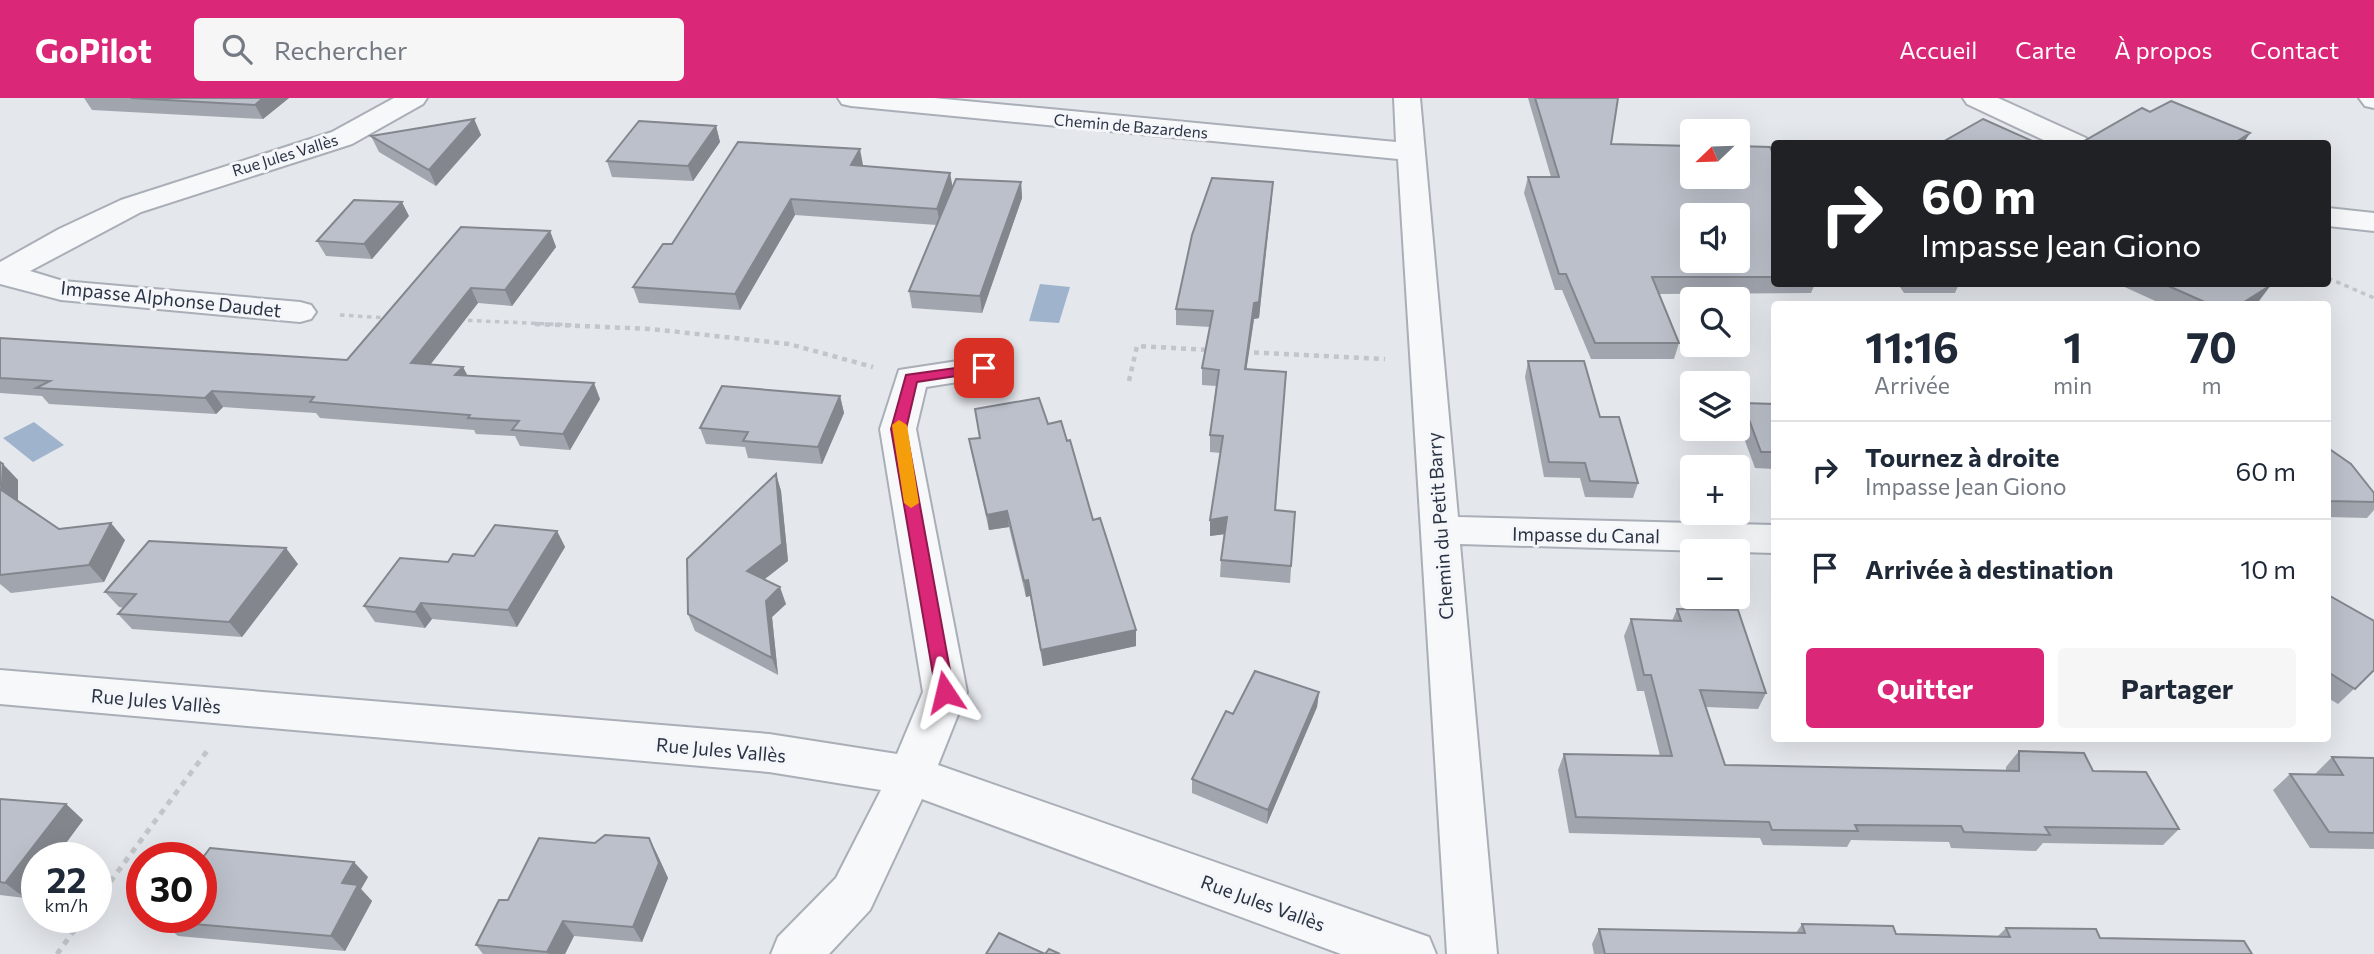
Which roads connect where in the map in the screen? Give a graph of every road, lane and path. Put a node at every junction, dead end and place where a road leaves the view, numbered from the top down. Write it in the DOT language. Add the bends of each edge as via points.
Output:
graph roads {
  1 [pos="414,98"];
  2 [pos="851,98"];
  3 [pos="1406,98"];
  4 [pos="1976,98"];
  5 [pos="964,104"];
  6 [pos="2067,140"];
  7 [pos="1412,152"];
  8 [pos="2331,217"];
  9 [pos="2374,222"];
  10 [pos="1,274"];
  11 [pos="2331,279"];
  12 [pos="2374,298"];
  13 [pos="300,312"];
  14 [pos="399,318"];
  15 [pos="451,320"];
  16 [pos="1219,350"];
  17 [pos="1233,351"];
  18 [pos="1428,360"];
  19 [pos="984,368"];
  20 [pos="911,378"];
  21 [pos="1129,381"];
  22 [pos="1440,530"];
  23 [pos="1771,539"];
  24 [pos="0,687"];
  25 [pos="238,709"];
  26 [pos="911,775"];
  27 [pos="112,879"];
  28 [pos="72,933"];
  29 [pos="57,954"];
  30 [pos="796,954"];
  31 [pos="1411,954"];
  32 [pos="1472,954"];
  1 -- 10 [label="street, Rue Jules Vallès" via="342,138 131,206"];
  2 -- 5 [label="street, Chemin de Bazardens"];
  3 -- 7 [label="street, Chemin du Petit Barry"];
  4 -- 6 [label="street"];
  5 -- 7 [label="street, Chemin de Bazardens"];
  7 -- 18 [label="street, Chemin du Petit Barry"];
  8 -- 9 [label="street"];
  10 -- 13 [label="street, Impasse Alphonse Daudet" via="61,290"];
  11 -- 12 [label="path"];
  13 -- 14 [label="path"];
  15 -- 20 [label="path" via="651,329 789,344"];
  16 -- 21 [label="path" via="1137,346"];
  17 -- 18 [label="path"];
  18 -- 22 [label="street, Chemin du Petit Barry"];
  19 -- 20 [label="street"];
  20 -- 26 [label="street" via="898,429 945,692"];
  22 -- 23 [label="street, Impasse du Canal"];
  22 -- 32 [label="street, Chemin du Petit Barry"];
  24 -- 25 [label="street, Rue Jules Vallès"];
  25 -- 26 [label="street, Rue Jules Vallès" via="769,753"];
  25 -- 27 [label="path"];
  26 -- 30 [label="street" via="853,894"];
  26 -- 31 [label="street, Rue Jules Vallès"];
  28 -- 29 [label="path"];
}
